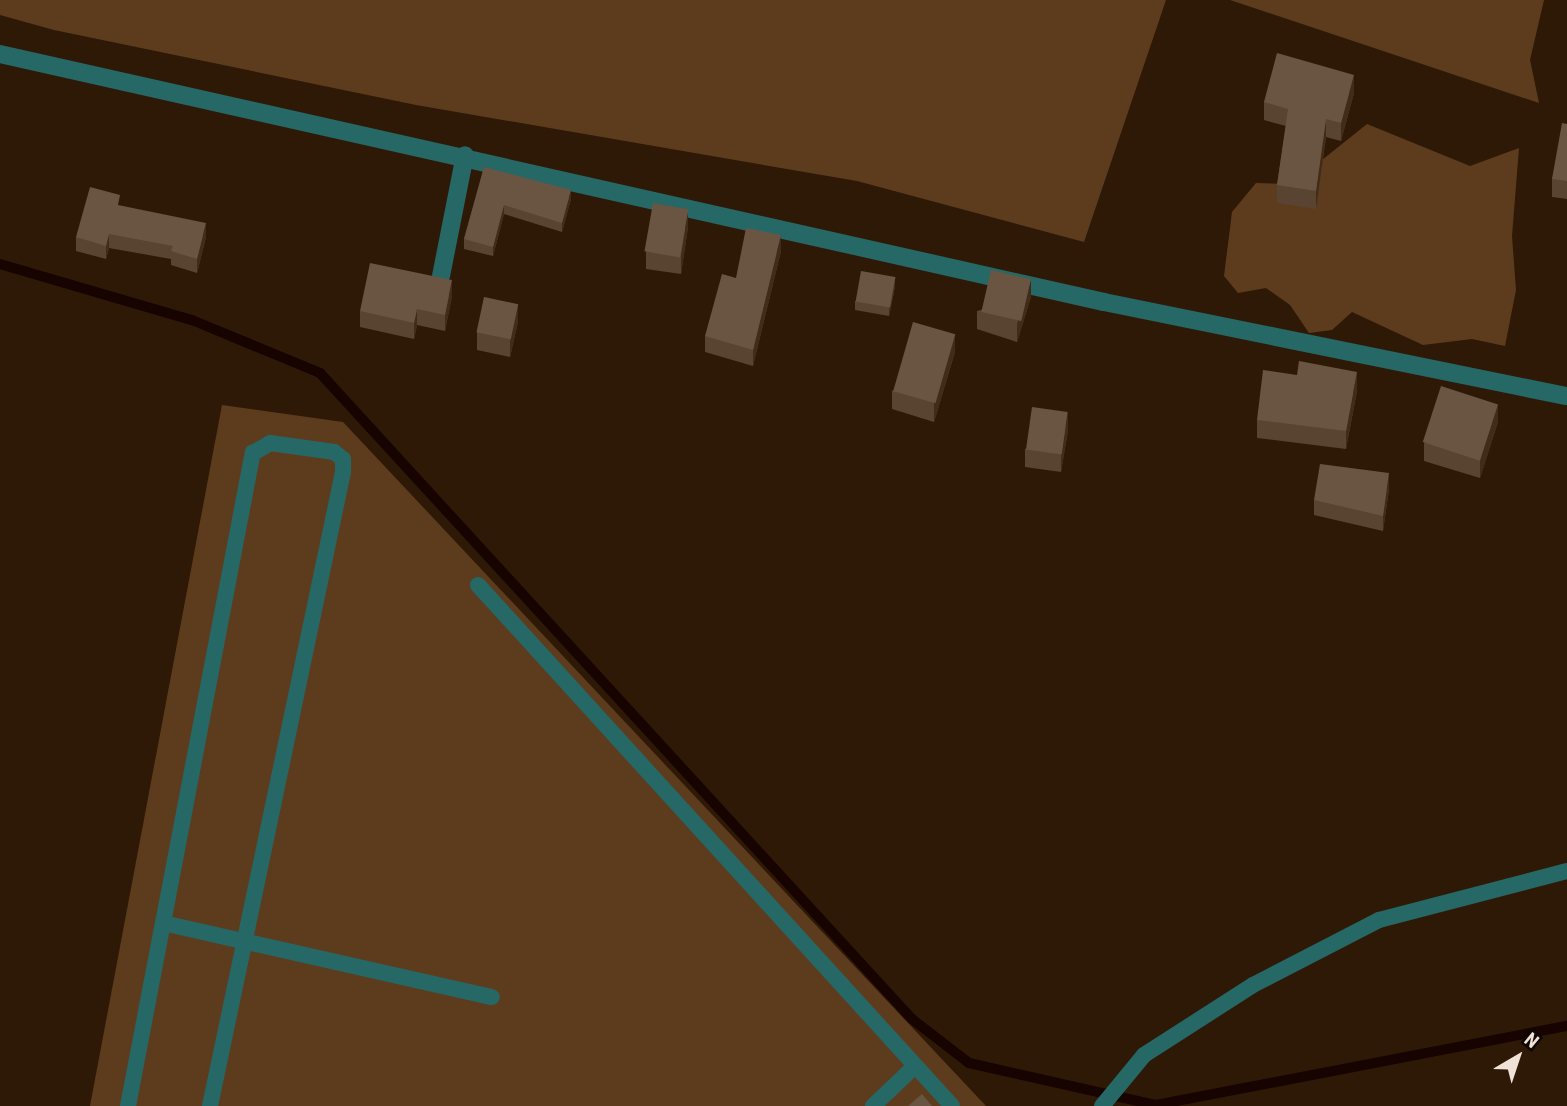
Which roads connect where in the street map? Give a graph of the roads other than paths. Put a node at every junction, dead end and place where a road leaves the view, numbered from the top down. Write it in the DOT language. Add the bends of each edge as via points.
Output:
graph roads {
  1 [pos="0,54"];
  2 [pos="465,155"];
  3 [pos="441,276"];
  4 [pos="1567,396"];
  5 [pos="478,585"];
  6 [pos="1567,871"];
  7 [pos="163,923"];
  8 [pos="242,940"];
  9 [pos="492,997"];
  10 [pos="915,1066"];
  11 [pos="128,1106"];
  12 [pos="210,1106"];
  13 [pos="873,1106"];
  14 [pos="952,1106"];
  15 [pos="1102,1106"];
  1 -- 2 [label="street"];
  2 -- 3 [label="street"];
  2 -- 4 [label="street" via="1104,302"];
  5 -- 10 [label="lane"];
  6 -- 15 [label="lane" via="1379,920 1253,985 1144,1055"];
  7 -- 8 [label="lane"];
  7 -- 8 [label="lane" via="253,453 270,443 334,452 343,459 344,472"];
  7 -- 11 [label="lane"];
  8 -- 9 [label="lane"];
  8 -- 12 [label="lane"];
  10 -- 13 [label="lane"];
  10 -- 14 [label="lane"];
}
